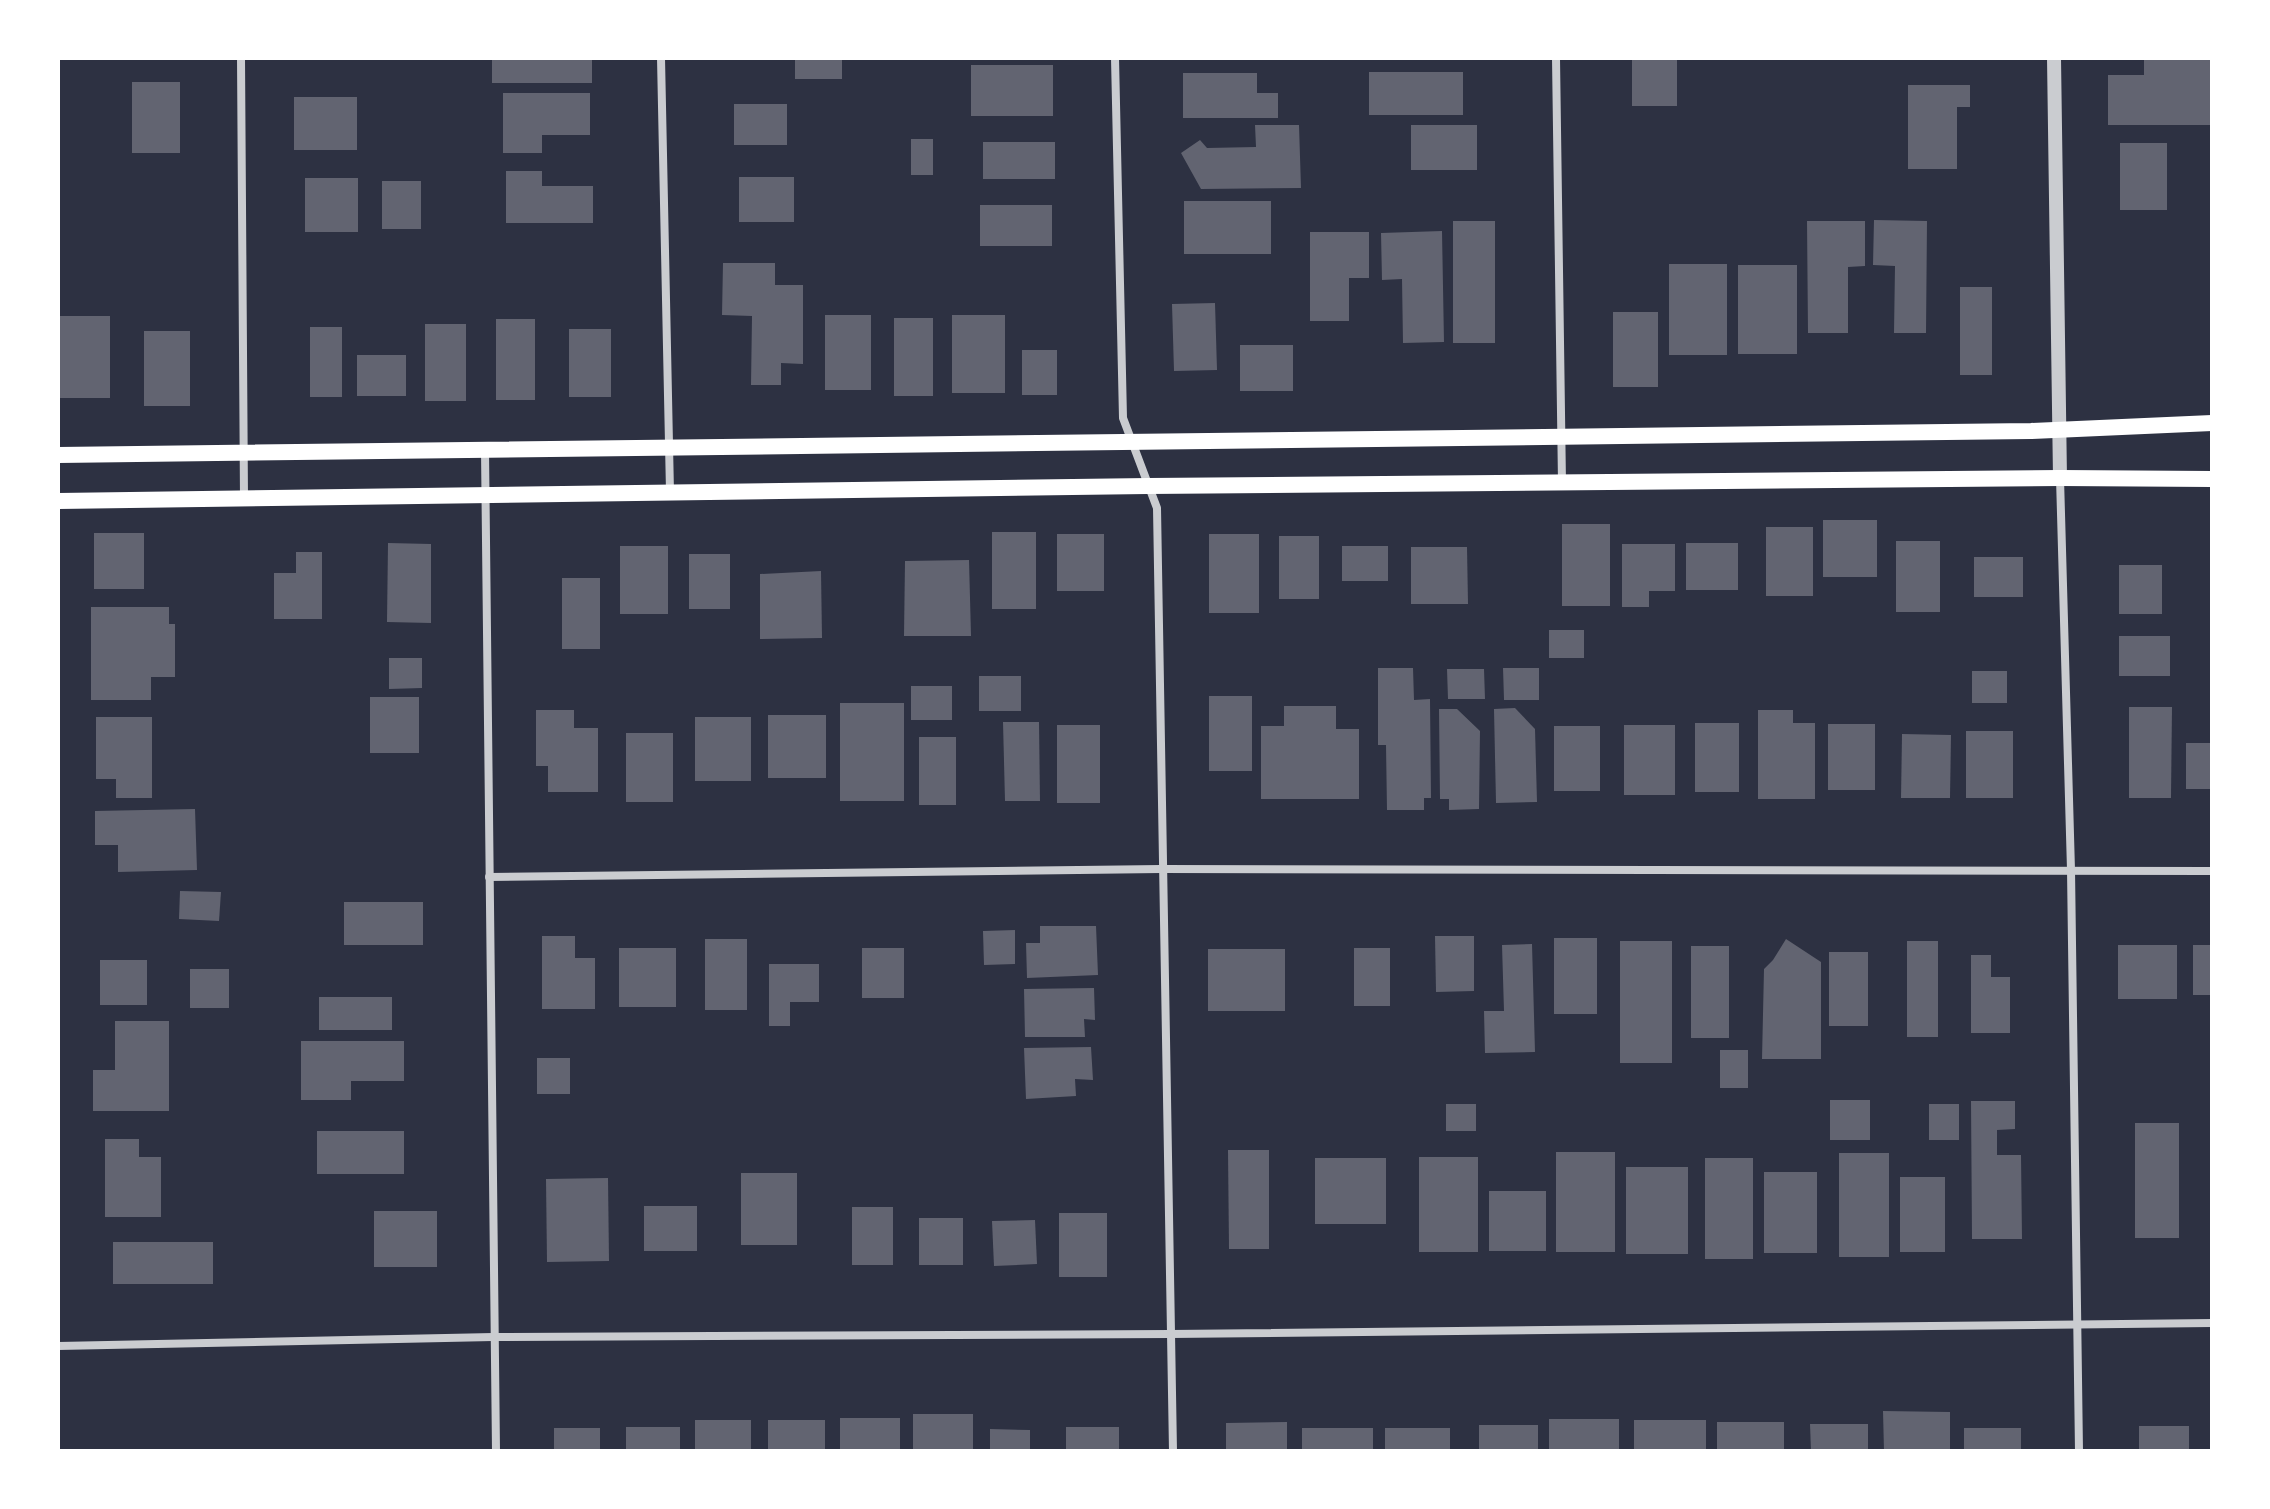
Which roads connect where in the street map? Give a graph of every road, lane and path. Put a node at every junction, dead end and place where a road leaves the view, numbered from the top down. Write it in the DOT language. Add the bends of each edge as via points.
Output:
graph roads {
  1 [pos="241,58"];
  2 [pos="661,58"];
  3 [pos="1115,58"];
  4 [pos="1556,58"];
  5 [pos="2054,58"];
  6 [pos="2212,423"];
  7 [pos="2058,431"];
  8 [pos="1562,438"];
  9 [pos="1131,442"];
  10 [pos="669,447"];
  11 [pos="485,450"];
  12 [pos="244,453"];
  13 [pos="58,455"];
  14 [pos="2060,478"];
  15 [pos="2212,479"];
  16 [pos="1562,484"];
  17 [pos="1148,486"];
  18 [pos="670,492"];
  19 [pos="486,494"];
  20 [pos="244,498"];
  21 [pos="58,501"];
  22 [pos="1161,869"];
  23 [pos="2071,870"];
  24 [pos="2212,871"];
  25 [pos="489,877"];
  26 [pos="2076,1323"];
  27 [pos="2212,1323"];
  28 [pos="1171,1334"];
  29 [pos="493,1337"];
  30 [pos="58,1346"];
  31 [pos="496,1451"];
  32 [pos="1173,1451"];
  33 [pos="2079,1451"];
  1 -- 12 [label="street"];
  2 -- 10 [label="street"];
  3 -- 9 [label="street" via="1123,418"];
  4 -- 8 [label="street"];
  5 -- 7 [label="street"];
  6 -- 7 [label="main road"];
  7 -- 8 [label="main road"];
  7 -- 14 [label="street"];
  8 -- 9 [label="main road"];
  8 -- 16 [label="street"];
  9 -- 10 [label="main road"];
  9 -- 17 [label="street"];
  10 -- 11 [label="main road"];
  10 -- 18 [label="street"];
  11 -- 12 [label="main road"];
  11 -- 19 [label="street"];
  12 -- 13 [label="main road"];
  12 -- 20 [label="street"];
  14 -- 15 [label="main road"];
  14 -- 16 [label="main road"];
  14 -- 23 [label="street"];
  16 -- 17 [label="main road"];
  17 -- 18 [label="main road"];
  17 -- 22 [label="street" via="1157,508"];
  18 -- 19 [label="main road"];
  19 -- 20 [label="main road"];
  19 -- 25 [label="street"];
  20 -- 21 [label="main road"];
  22 -- 23 [label="street"];
  22 -- 25 [label="street"];
  22 -- 28 [label="street"];
  23 -- 24 [label="street"];
  23 -- 26 [label="street"];
  25 -- 29 [label="street"];
  26 -- 27 [label="street"];
  26 -- 28 [label="street"];
  26 -- 33 [label="street"];
  28 -- 29 [label="street"];
  28 -- 32 [label="street"];
  29 -- 30 [label="street"];
  29 -- 31 [label="street"];
}
